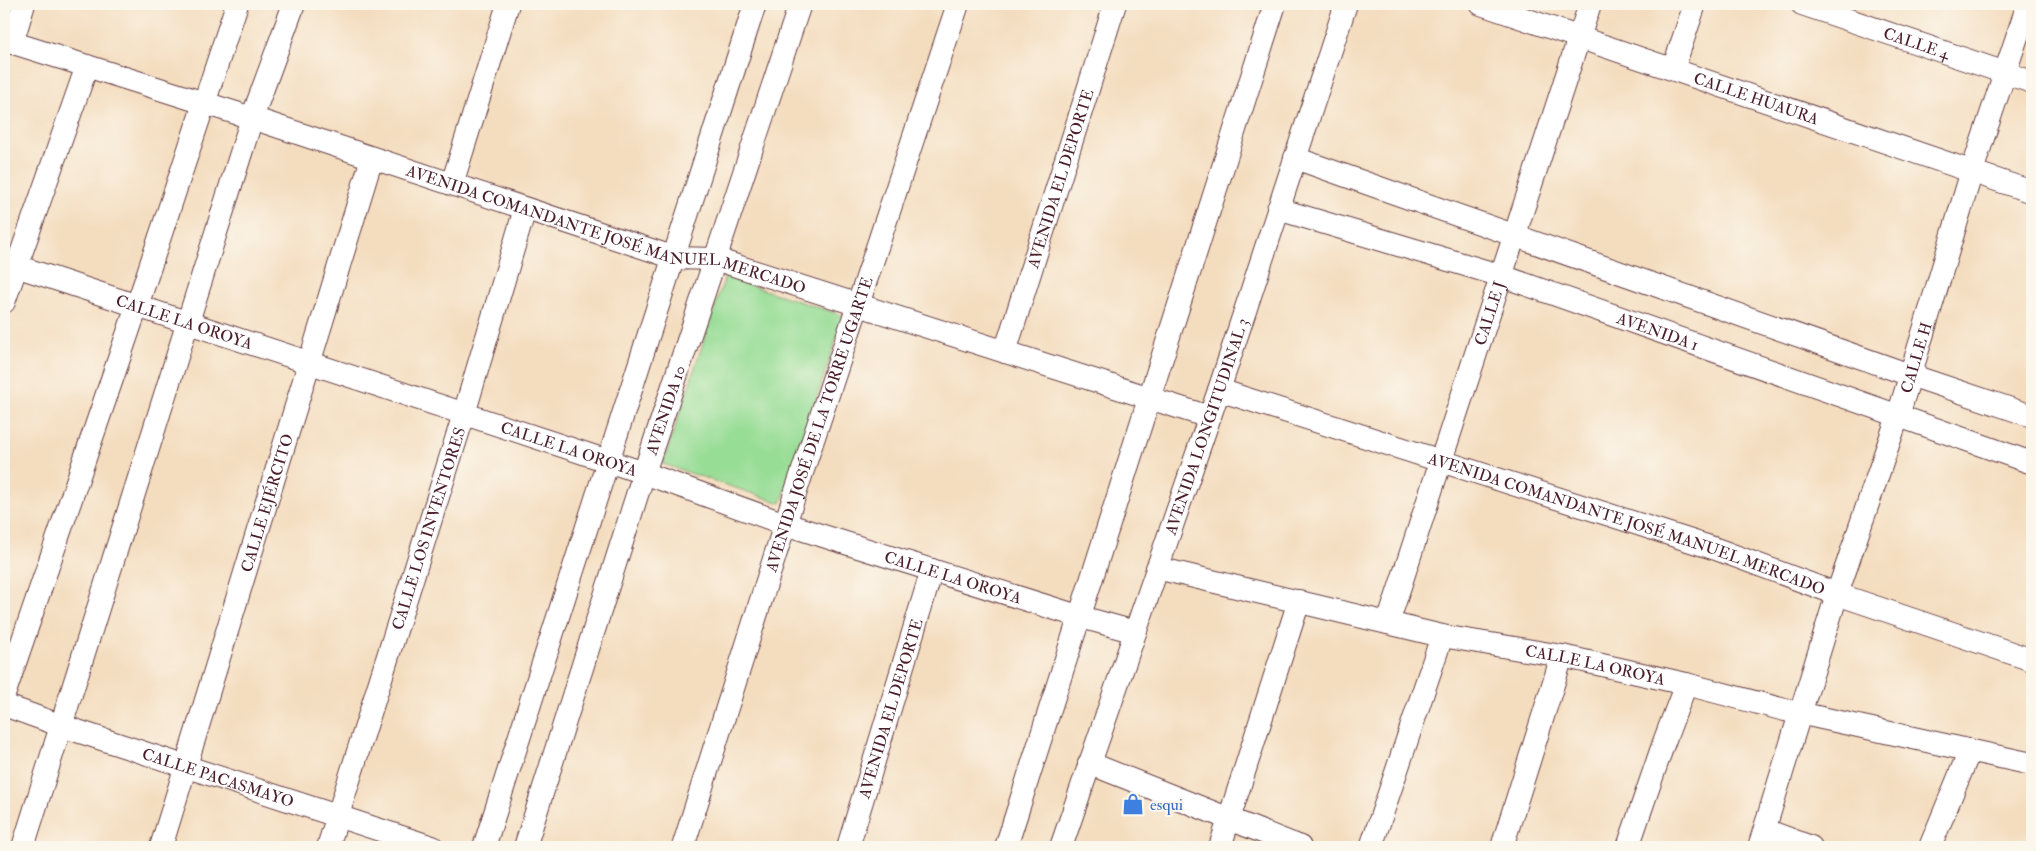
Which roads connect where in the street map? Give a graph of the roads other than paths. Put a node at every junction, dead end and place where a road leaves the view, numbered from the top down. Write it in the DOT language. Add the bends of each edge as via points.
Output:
graph roads {
  1 [pos="24,4"];
  2 [pos="237,4"];
  3 [pos="294,4"];
  4 [pos="508,4"];
  5 [pos="755,4"];
  6 [pos="800,4"];
  7 [pos="958,4"];
  8 [pos="1115,4"];
  9 [pos="1275,4"];
  10 [pos="1346,4"];
  11 [pos="1481,4"];
  12 [pos="1590,4"];
  13 [pos="1695,4"];
  14 [pos="1802,4"];
  15 [pos="2028,4"];
  16 [pos="1579,37"];
  17 [pos="8,42"];
  18 [pos="87,66"];
  19 [pos="1673,69"];
  20 [pos="2005,73"];
  21 [pos="2032,82"];
  22 [pos="205,103"];
  23 [pos="252,118"];
  24 [pos="372,158"];
  25 [pos="1295,158"];
  26 [pos="1972,171"];
  27 [pos="452,184"];
  28 [pos="2032,192"];
  29 [pos="526,208"];
  30 [pos="1278,209"];
  31 [pos="1516,235"];
  32 [pos="675,258"];
  33 [pos="715,260"];
  34 [pos="9,264"];
  35 [pos="1502,276"];
  36 [pos="4,302"];
  37 [pos="859,305"];
  38 [pos="137,306"];
  39 [pos="188,323"];
  40 [pos="1005,352"];
  41 [pos="310,363"];
  42 [pos="1910,375"];
  43 [pos="1219,390"];
  44 [pos="1149,398"];
  45 [pos="464,414"];
  46 [pos="1898,416"];
  47 [pos="2032,416"];
  48 [pos="1209,417"];
  49 [pos="1442,460"];
  50 [pos="609,462"];
  51 [pos="2032,462"];
  52 [pos="644,473"];
  53 [pos="785,524"];
  54 [pos="1157,568"];
  55 [pos="932,570"];
  56 [pos="1837,594"];
  57 [pos="1298,601"];
  58 [pos="1081,617"];
  59 [pos="1388,623"];
  60 [pos="1135,632"];
  61 [pos="1442,636"];
  62 [pos="1562,656"];
  63 [pos="2032,660"];
  64 [pos="1686,684"];
  65 [pos="4,695"];
  66 [pos="4,706"];
  67 [pos="1801,712"];
  68 [pos="62,726"];
  69 [pos="1970,750"];
  70 [pos="1089,763"];
  71 [pos="2032,764"];
  72 [pos="187,767"];
  73 [pos="338,816"];
  74 [pos="1229,819"];
  75 [pos="1762,839"];
  76 [pos="23,847"];
  77 [pos="161,847"];
  78 [pos="328,847"];
  79 [pos="432,847"];
  80 [pos="484,847"];
  81 [pos="525,847"];
  82 [pos="683,847"];
  83 [pos="848,847"];
  84 [pos="1006,847"];
  85 [pos="1061,847"];
  86 [pos="1220,847"];
  87 [pos="1300,847"];
  88 [pos="1371,847"];
  89 [pos="1502,847"];
  90 [pos="1628,847"];
  91 [pos="1811,847"];
  92 [pos="1930,847"];
  1 -- 17 [label="street"];
  2 -- 22 [label="street"];
  3 -- 23 [label="street"];
  4 -- 27 [label="street"];
  5 -- 32 [label="street"];
  6 -- 33 [label="street, AVENIDA 10"];
  7 -- 37 [label="street, AVENIDA JOSÉ DE LA TORRE UGARTE"];
  8 -- 40 [label="street, AVENIDA EL DEPORTE"];
  9 -- 44 [label="street"];
  10 -- 25 [label="street, AVENIDA LONGITUDINAL 3"];
  11 -- 16 [label="street, CALLE HUAURA"];
  12 -- 16 [label="street, CALLE J"];
  13 -- 19 [label="street"];
  14 -- 20 [label="street, CALLE 4"];
  15 -- 20 [label="street, CALLE H"];
  16 -- 19 [label="street, CALLE HUAURA"];
  16 -- 31 [label="street, CALLE J"];
  17 -- 18 [label="street, AVENIDA COMANDANTE JOSÉ MANUEL MERCADO"];
  18 -- 22 [label="street, AVENIDA COMANDANTE JOSÉ MANUEL MERCADO"];
  18 -- 34 [label="street"];
  19 -- 26 [label="street, CALLE HUAURA"];
  20 -- 21 [label="street, CALLE 4"];
  20 -- 26 [label="street, CALLE H"];
  22 -- 23 [label="street, AVENIDA COMANDANTE JOSÉ MANUEL MERCADO"];
  22 -- 38 [label="street"];
  23 -- 24 [label="street, AVENIDA COMANDANTE JOSÉ MANUEL MERCADO"];
  23 -- 39 [label="street"];
  24 -- 27 [label="street, AVENIDA COMANDANTE JOSÉ MANUEL MERCADO"];
  24 -- 41 [label="street, CALLE EJÉRCITO"];
  25 -- 30 [label="street, AVENIDA LONGITUDINAL 3"];
  25 -- 31 [label="street"];
  26 -- 28 [label="street, CALLE HUAURA"];
  26 -- 42 [label="street, CALLE H"];
  27 -- 29 [label="street, AVENIDA COMANDANTE JOSÉ MANUEL MERCADO"];
  29 -- 32 [label="street, AVENIDA COMANDANTE JOSÉ MANUEL MERCADO"];
  29 -- 45 [label="street, CALLE LOS INVENTORES"];
  30 -- 35 [label="street, AVENIDA 1"];
  30 -- 43 [label="street, AVENIDA LONGITUDINAL 3"];
  31 -- 35 [label="street, CALLE J"];
  31 -- 42 [label="street"];
  32 -- 33 [label="street, AVENIDA COMANDANTE JOSÉ MANUEL MERCADO"];
  32 -- 50 [label="street"];
  33 -- 37 [label="street, AVENIDA COMANDANTE JOSÉ MANUEL MERCADO"];
  33 -- 52 [label="street, AVENIDA 10"];
  34 -- 36 [label="street"];
  34 -- 38 [label="street, CALLE LA OROYA"];
  35 -- 46 [label="street, AVENIDA 1"];
  35 -- 49 [label="street, CALLE J"];
  37 -- 40 [label="street, AVENIDA COMANDANTE JOSÉ MANUEL MERCADO"];
  37 -- 53 [label="street, AVENIDA JOSÉ DE LA TORRE UGARTE"];
  38 -- 39 [label="street, CALLE LA OROYA"];
  38 -- 65 [label="street"];
  39 -- 41 [label="street, CALLE LA OROYA"];
  39 -- 68 [label="street"];
  40 -- 44 [label="street, AVENIDA COMANDANTE JOSÉ MANUEL MERCADO"];
  41 -- 45 [label="street, CALLE LA OROYA"];
  41 -- 72 [label="street, CALLE EJÉRCITO"];
  42 -- 46 [label="street, CALLE H"];
  42 -- 47 [label="street"];
  43 -- 48 [label="street, AVENIDA LONGITUDINAL 3"];
  43 -- 49 [label="street, AVENIDA COMANDANTE JOSÉ MANUEL MERCADO"];
  44 -- 48 [label="street, AVENIDA COMANDANTE JOSÉ MANUEL MERCADO"];
  44 -- 58 [label="street"];
  45 -- 50 [label="street, CALLE LA OROYA"];
  45 -- 73 [label="street, CALLE LOS INVENTORES"];
  46 -- 51 [label="street, AVENIDA 1"];
  46 -- 56 [label="street, CALLE H"];
  48 -- 54 [label="street, AVENIDA LONGITUDINAL 3"];
  49 -- 56 [label="street, AVENIDA COMANDANTE JOSÉ MANUEL MERCADO" via="1716,549"];
  49 -- 59 [label="street, CALLE J"];
  50 -- 52 [label="street, CALLE LA OROYA"];
  50 -- 80 [label="street"];
  52 -- 53 [label="street, CALLE LA OROYA"];
  52 -- 81 [label="street, AVENIDA 10"];
  53 -- 55 [label="street, CALLE LA OROYA"];
  53 -- 82 [label="street, AVENIDA JOSÉ DE LA TORRE UGARTE"];
  54 -- 57 [label="street, CALLE LA OROYA"];
  54 -- 60 [label="street, AVENIDA LONGITUDINAL 3"];
  55 -- 58 [label="street, CALLE LA OROYA"];
  55 -- 83 [label="street, AVENIDA EL DEPORTE"];
  56 -- 63 [label="street, AVENIDA COMANDANTE JOSÉ MANUEL MERCADO"];
  56 -- 67 [label="street, CALLE H"];
  57 -- 59 [label="street, CALLE LA OROYA"];
  57 -- 74 [label="street"];
  58 -- 60 [label="street, CALLE LA OROYA"];
  58 -- 84 [label="street"];
  59 -- 61 [label="street, CALLE LA OROYA"];
  60 -- 70 [label="street, AVENIDA LONGITUDINAL 3"];
  61 -- 62 [label="street, CALLE LA OROYA"];
  61 -- 88 [label="street"];
  62 -- 64 [label="street, CALLE LA OROYA"];
  62 -- 89 [label="street"];
  64 -- 67 [label="street, CALLE LA OROYA"];
  64 -- 90 [label="street"];
  66 -- 68 [label="street, CALLE PACASMAYO"];
  67 -- 69 [label="street, CALLE LA OROYA"];
  67 -- 75 [label="street, CALLE H"];
  68 -- 72 [label="street, CALLE PACASMAYO"];
  68 -- 76 [label="street"];
  69 -- 71 [label="street, CALLE LA OROYA"];
  69 -- 92 [label="street"];
  70 -- 74 [label="street"];
  70 -- 85 [label="street, AVENIDA LONGITUDINAL 3"];
  72 -- 73 [label="street, CALLE PACASMAYO"];
  72 -- 77 [label="street, CALLE EJÉRCITO"];
  73 -- 78 [label="street, CALLE LOS INVENTORES"];
  73 -- 79 [label="street, CALLE PACASMAYO"];
  74 -- 86 [label="street"];
  74 -- 87 [label="street"];
  75 -- 91 [label="street"];
}
